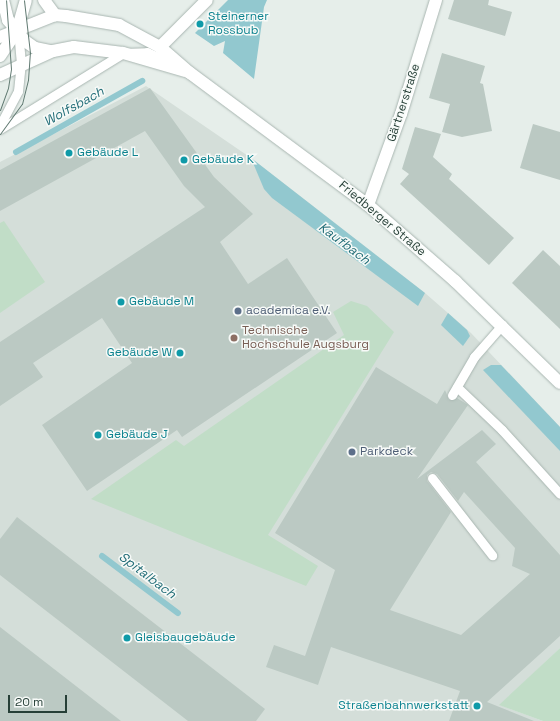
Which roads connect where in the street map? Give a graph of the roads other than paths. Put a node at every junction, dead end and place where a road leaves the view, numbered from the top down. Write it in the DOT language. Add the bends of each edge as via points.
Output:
graph roads {
  1 [pos="3,0"];
  2 [pos="26,0"];
  3 [pos="44,0"];
  4 [pos="207,0"];
  5 [pos="436,0"];
  6 [pos="55,15"];
  7 [pos="17,31"];
  8 [pos="0,38"];
  9 [pos="160,47"];
  10 [pos="53,51"];
  11 [pos="123,53"];
  12 [pos="0,56"];
  13 [pos="21,64"];
  14 [pos="190,73"];
  15 [pos="0,74"];
  16 [pos="0,125"];
  17 [pos="0,130"];
  18 [pos="368,205"];
  19 [pos="502,325"];
  20 [pos="560,383"];
  21 [pos="432,478"];
  22 [pos="560,494"];
  23 [pos="492,555"];
  1 -- 7 [label="main road" via="8,20"];
  2 -- 7 [label="main road"];
  3 -- 6 [label="main road"];
  4 -- 9 [label="main road"];
  5 -- 18 [label="main road, Gärtnerstraße" via="401,114"];
  6 -- 7 [label="main road, Friedberger Straße"];
  6 -- 9 [label="main road, Friedberger Straße" via="102,20 119,25"];
  7 -- 8 [label="main road, Friedberger Straße"];
  7 -- 10 [label="main road" via="35,48"];
  7 -- 12 [label="main road"];
  7 -- 13 [label="lane"];
  9 -- 14 [label="main road, Friedberger Straße"];
  10 -- 11 [label="main road, Friedberger Straße" via="74,48"];
  10 -- 13 [label="main road, Friedberger Straße"];
  11 -- 14 [label="main road, Friedberger Straße"];
  11 -- 17 [label="lane"];
  13 -- 15 [label="main road, Friedberger Straße"];
  13 -- 16 [label="lane" via="18,90"];
  14 -- 18 [label="main road, Friedberger Straße"];
  18 -- 19 [label="main road, Friedberger Straße"];
  19 -- 20 [label="main road, Friedberger Straße"];
  19 -- 22 [label="lane" via="484,343 455,391 502,430"];
  21 -- 23 [label="lane"];
}
